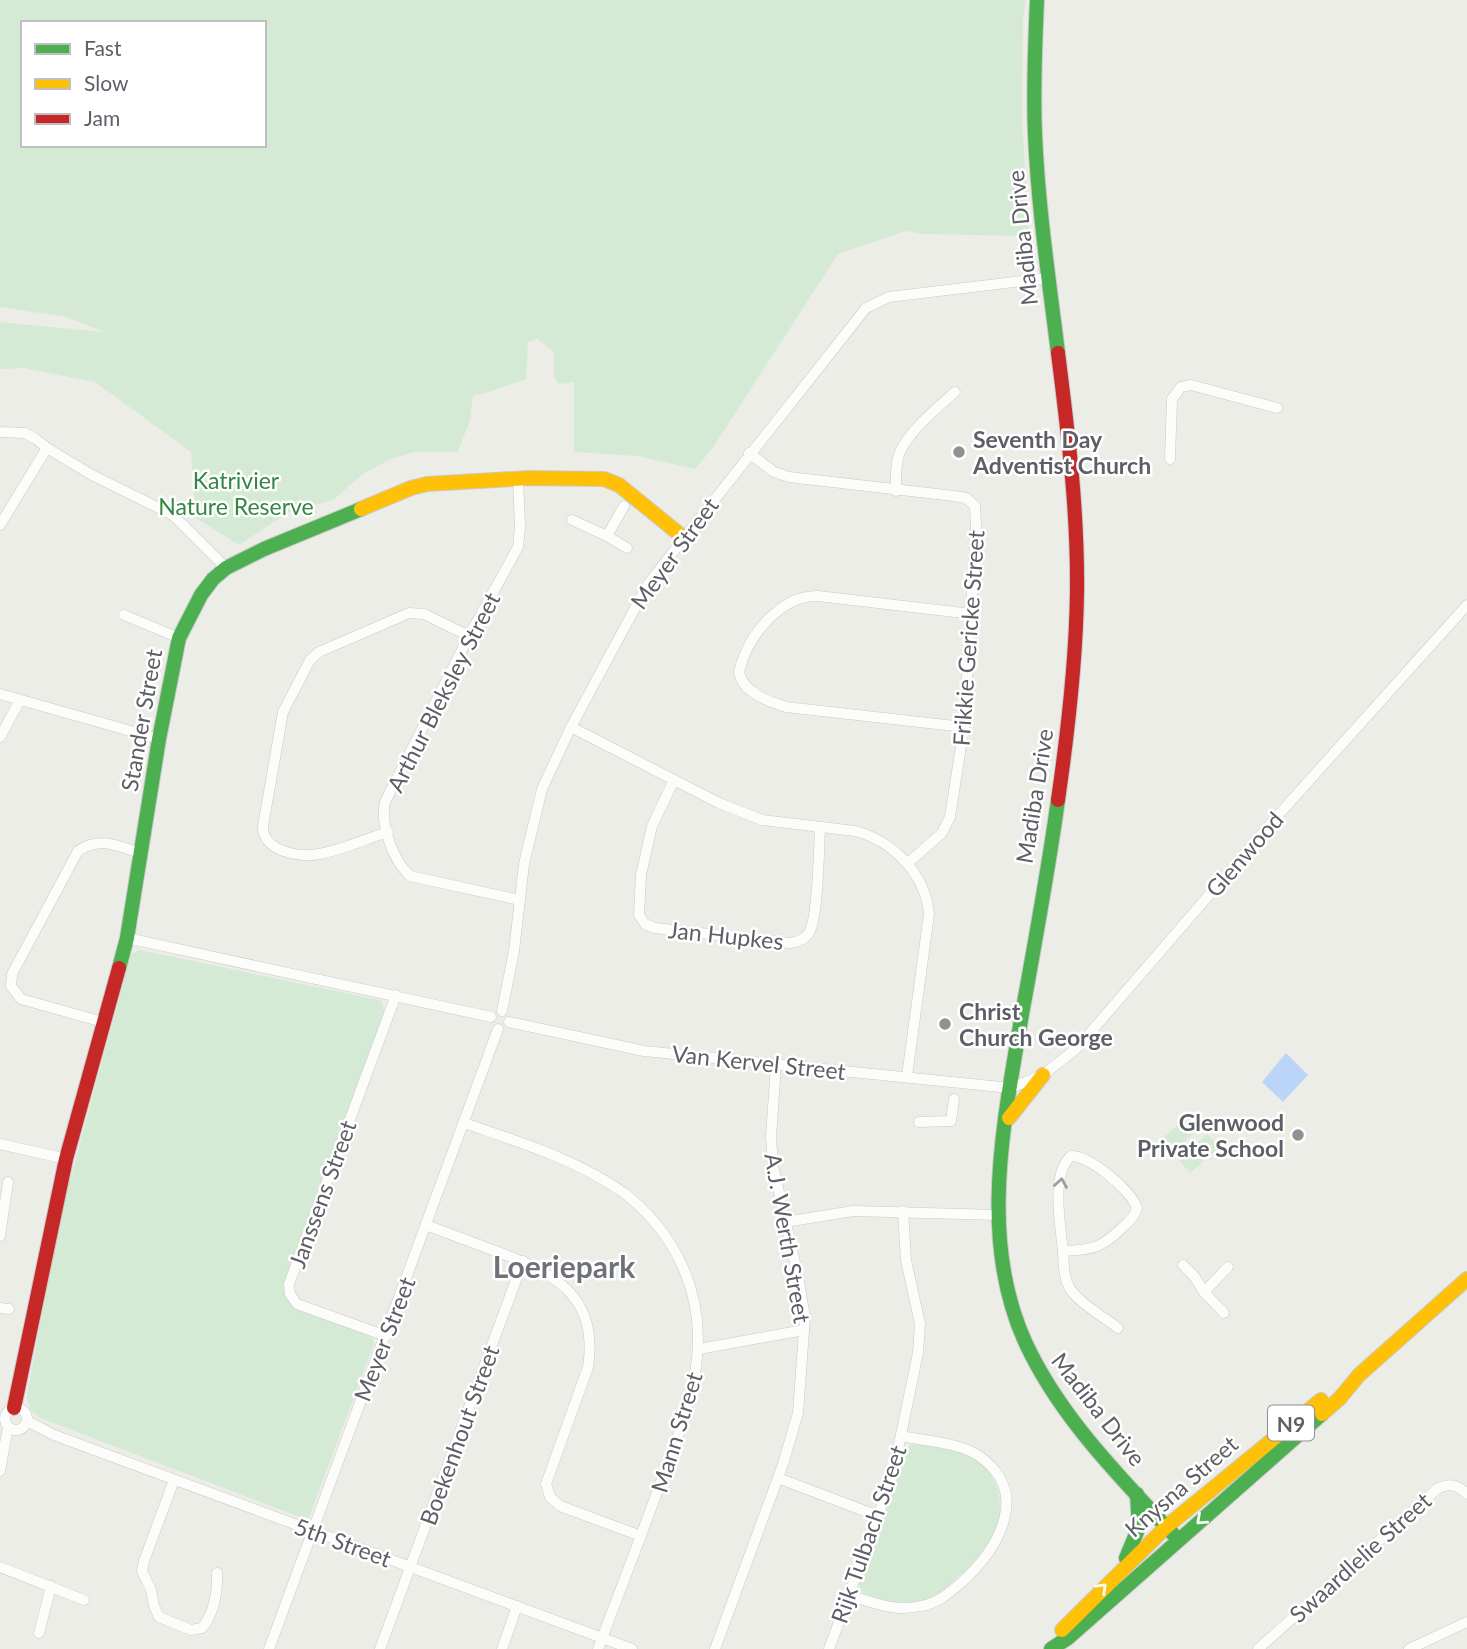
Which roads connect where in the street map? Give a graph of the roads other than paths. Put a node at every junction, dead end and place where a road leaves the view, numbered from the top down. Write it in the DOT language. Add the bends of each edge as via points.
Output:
graph roads {
  1 [pos="1037,0"];
  2 [pos="1048,278"];
  3 [pos="955,392"];
  4 [pos="1277,408"];
  5 [pos="0,432"];
  6 [pos="47,448"];
  7 [pos="749,453"];
  8 [pos="1170,459"];
  9 [pos="518,478"];
  10 [pos="896,491"];
  11 [pos="624,506"];
  12 [pos="572,520"];
  13 [pos="0,525"];
  14 [pos="607,536"];
  15 [pos="683,537"];
  16 [pos="627,548"];
  17 [pos="226,568"];
  18 [pos="1467,605"];
  19 [pos="972,614"];
  20 [pos="124,615"];
  21 [pos="469,636"];
  22 [pos="179,638"];
  23 [pos="0,694"];
  24 [pos="20,700"];
  25 [pos="571,727"];
  26 [pos="964,727"];
  27 [pos="0,737"];
  28 [pos="159,739"];
  29 [pos="674,780"];
  30 [pos="820,828"];
  31 [pos="388,832"];
  32 [pos="140,853"];
  33 [pos="908,863"];
  34 [pos="520,900"];
  35 [pos="127,938"];
  36 [pos="396,995"];
  37 [pos="502,1011"];
  38 [pos="491,1017"];
  39 [pos="509,1022"];
  40 [pos="103,1023"];
  41 [pos="498,1029"];
  42 [pos="776,1064"];
  43 [pos="1043,1075"];
  44 [pos="906,1076"];
  45 [pos="1011,1088"];
  46 [pos="954,1098"];
  47 [pos="1006,1121"];
  48 [pos="919,1122"];
  49 [pos="464,1123"];
  50 [pos="0,1144"];
  51 [pos="66,1159"];
  52 [pos="8,1182"];
  53 [pos="903,1211"];
  54 [pos="998,1215"];
  55 [pos="785,1222"];
  56 [pos="426,1225"];
  57 [pos="0,1236"];
  58 [pos="1063,1251"];
  59 [pos="523,1261"];
  60 [pos="1183,1265"];
  61 [pos="1228,1267"];
  62 [pos="1467,1279"];
  63 [pos="1204,1292"];
  64 [pos="1224,1313"];
  65 [pos="1118,1328"];
  66 [pos="804,1330"];
  67 [pos="386,1336"];
  68 [pos="699,1349"];
  69 [pos="1359,1375"];
  70 [pos="12,1419"];
  71 [pos="901,1436"];
  72 [pos="1,1467"];
  73 [pos="778,1478"];
  74 [pos="174,1480"];
  75 [pos="1137,1494"];
  76 [pos="1467,1494"];
  77 [pos="878,1516"];
  78 [pos="1166,1527"];
  79 [pos="313,1531"];
  80 [pos="641,1536"];
  81 [pos="1178,1540"];
  82 [pos="410,1566"];
  83 [pos="0,1567"];
  84 [pos="1120,1571"];
  85 [pos="217,1573"];
  86 [pos="51,1586"];
  87 [pos="848,1595"];
  88 [pos="84,1600"];
  89 [pos="517,1606"];
  90 [pos="1467,1622"];
  91 [pos="39,1633"];
  92 [pos="603,1638"];
  93 [pos="269,1649"];
  94 [pos="380,1649"];
  95 [pos="502,1649"];
  96 [pos="598,1649"];
  97 [pos="632,1649"];
  98 [pos="715,1649"];
  99 [pos="829,1649"];
  100 [pos="1050,1649"];
  101 [pos="1258,1649"];
  102 [pos="1409,1649"];
  1 -- 2 [label="main road, Madiba Drive" via="1033,133"];
  2 -- 7 [label="street, Meyer Street" via="889,297 873,303"];
  2 -- 45 [label="main road, Madiba Drive" via="1074,499 1076,649 1059,789"];
  3 -- 10 [label="street" via="904,445 897,463"];
  4 -- 8 [label="street" via="1191,385 1181,387 1171,399"];
  5 -- 6 [label="street" via="25,433"];
  6 -- 13 [label="street"];
  6 -- 17 [label="street" via="173,516"];
  7 -- 10 [label="street, Frikkie Gericke Street" via="780,475"];
  7 -- 15 [label="street, Meyer Street"];
  9 -- 15 [label="main road, Stander Street" via="612,481"];
  9 -- 17 [label="main road, Stander Street" via="418,486"];
  9 -- 21 [label="street, Arthur Bleksley Street" via="518,547"];
  10 -- 19 [label="street, Frikkie Gericke Street" via="966,498 975,506"];
  11 -- 14 [label="street"];
  12 -- 14 [label="street"];
  14 -- 16 [label="street"];
  15 -- 25 [label="street, Meyer Street" via="638,599"];
  17 -- 22 [label="main road, Stander Street" via="201,595"];
  18 -- 43 [label="street, Glenwood" via="1272,822 1109,1015"];
  19 -- 26 [label="street, Frikkie Gericke Street"];
  19 -- 26 [label="street" via="803,597 772,616 747,650 739,672 746,686 762,698 786,707"];
  20 -- 22 [label="street"];
  21 -- 31 [label="street, Arthur Bleksley Street" via="385,802 383,818"];
  21 -- 31 [label="street" via="424,614 409,613 318,652 283,712 263,825 268,843 284,850 321,854"];
  22 -- 28 [label="main road, Stander Street"];
  23 -- 24 [label="street"];
  24 -- 27 [label="street"];
  24 -- 28 [label="street"];
  25 -- 29 [label="street"];
  25 -- 34 [label="street, Meyer Street" via="542,789"];
  26 -- 33 [label="street, Frikkie Gericke Street" via="947,825"];
  28 -- 32 [label="main road, Stander Street"];
  29 -- 30 [label="street" via="762,820"];
  29 -- 30 [label="street, Jan Hupkes" via="652,826 640,875 639,915 655,928 800,941 813,921"];
  30 -- 33 [label="street" via="869,835"];
  31 -- 34 [label="street, Arthur Bleksley Street" via="399,862 411,876"];
  32 -- 35 [label="main road, Stander Street"];
  32 -- 40 [label="street" via="102,841 78,851 12,974 11,986 21,999"];
  33 -- 44 [label="street" via="923,890 929,914"];
  34 -- 37 [label="street, Meyer Street"];
  35 -- 36 [label="street"];
  35 -- 40 [label="main road, Stander Street"];
  36 -- 38 [label="street"];
  36 -- 67 [label="street, Janssens Street" via="289,1284 297,1304"];
  37 -- 38 [label="street"];
  37 -- 39 [label="street"];
  38 -- 41 [label="street"];
  39 -- 41 [label="street"];
  39 -- 42 [label="street, Van Kervel Street" via="644,1051"];
  40 -- 51 [label="main road, Stander Street"];
  41 -- 49 [label="street, Meyer Street"];
  42 -- 44 [label="street, Van Kervel Street"];
  42 -- 55 [label="street, A.J. Werth Street" via="771,1152"];
  43 -- 45 [label="street, Glenwood"];
  43 -- 47 [label="main road"];
  44 -- 45 [label="street, Van Kervel Street"];
  45 -- 47 [label="main road, Madiba Drive"];
  46 -- 48 [label="street" via="950,1121"];
  47 -- 54 [label="main road, Madiba Drive"];
  49 -- 56 [label="street, Meyer Street"];
  49 -- 68 [label="street, Mann Street" via="580,1166 647,1213 673,1247 688,1277"];
  50 -- 51 [label="street"];
  51 -- 70 [label="main road, Stander Street"];
  52 -- 57 [label="street"];
  53 -- 54 [label="street"];
  53 -- 55 [label="street" via="853,1211"];
  53 -- 71 [label="street, Rijk Tulbach Street" via="906,1260 920,1336"];
  54 -- 75 [label="main road, Madiba Drive" via="1004,1283 1028,1351 1053,1394"];
  55 -- 66 [label="street, A.J. Werth Street" via="802,1294"];
  56 -- 59 [label="street"];
  56 -- 67 [label="street, Meyer Street"];
  58 -- 58 [label="street, one-way" via="1059,1196 1063,1166 1075,1155 1096,1166 1132,1197 1137,1208 1108,1242 1089,1250"];
  58 -- 65 [label="street" via="1066,1282 1073,1294"];
  59 -- 80 [label="street" via="575,1296 590,1334 588,1367 547,1492 560,1506"];
  59 -- 82 [label="street, Boekenhout Street"];
  60 -- 63 [label="street"];
  61 -- 63 [label="street"];
  62 -- 69 [label="main road, Knysna Street / N9"];
  63 -- 64 [label="street"];
  66 -- 68 [label="street"];
  66 -- 73 [label="street, A.J. Werth Street" via="798,1413"];
  67 -- 79 [label="street, Meyer Street"];
  68 -- 80 [label="street, Mann Street" via="687,1411"];
  69 -- 78 [label="main road, Knysna Street / N9" via="1284,1428"];
  69 -- 81 [label="main road, Knysna Street / N9, one-way" via="1340,1398"];
  70 -- 72 [label="street, Stander Street"];
  70 -- 74 [label="street, 5th Street"];
  71 -- 77 [label="street, Rijk Tulbach Street"];
  71 -- 87 [label="street" via="963,1448 990,1464 1003,1486 1001,1532 993,1549 972,1572 934,1603 897,1609"];
  73 -- 77 [label="street"];
  73 -- 98 [label="street, A.J. Werth Street"];
  74 -- 79 [label="street, 5th Street"];
  74 -- 85 [label="street" via="142,1571 159,1617 191,1630 201,1628 215,1598"];
  75 -- 78 [label="main road, Madiba Drive"];
  75 -- 84 [label="main road" via="1137,1536"];
  76 -- 101 [label="street, Swaardlelie Street" via="1458,1486 1437,1489"];
  77 -- 87 [label="street, Rijk Tulbach Street"];
  78 -- 81 [label="main road, Madiba Drive"];
  78 -- 84 [label="main road, Knysna Street / N9"];
  79 -- 82 [label="street, 5th Street"];
  79 -- 93 [label="street, Meyer Street"];
  80 -- 92 [label="street, Mann Street"];
  81 -- 100 [label="main road, Knysna Street / N9"];
  82 -- 89 [label="street, 5th Street"];
  82 -- 94 [label="street, Boekenhout Street"];
  83 -- 86 [label="street"];
  100 -- 84 [label="main road, Knysna Street / N9, one-way" via="1061,1631"];
  86 -- 88 [label="street"];
  86 -- 91 [label="street"];
  87 -- 99 [label="street, Rijk Tulbach Street"];
  89 -- 92 [label="street, 5th Street"];
  89 -- 95 [label="street"];
  90 -- 102 [label="street"];
  92 -- 96 [label="street, Mann Street"];
  92 -- 97 [label="street, 5th Street"];
}
